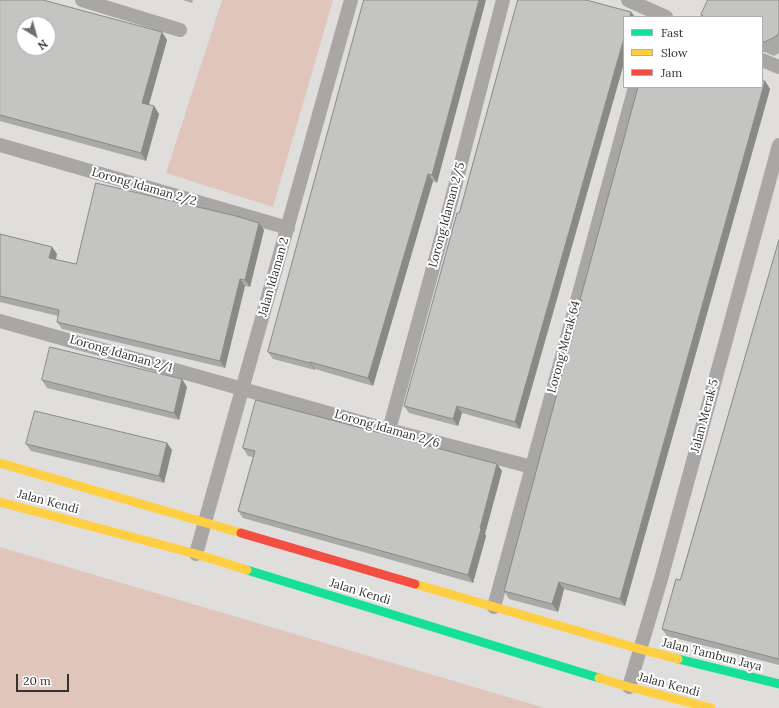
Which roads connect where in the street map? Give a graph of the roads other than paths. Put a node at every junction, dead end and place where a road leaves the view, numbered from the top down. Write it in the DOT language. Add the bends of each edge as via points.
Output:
graph roads {
  1 [pos="82,0"];
  2 [pos="351,0"];
  3 [pos="503,0"];
  4 [pos="628,0"];
  5 [pos="659,15"];
  6 [pos="180,30"];
  7 [pos="763,60"];
  8 [pos="779,67"];
  9 [pos="635,88"];
  10 [pos="0,145"];
  11 [pos="779,145"];
  12 [pos="288,228"];
  13 [pos="0,321"];
  14 [pos="243,388"];
  15 [pos="389,430"];
  16 [pos="0,463"];
  17 [pos="532,467"];
  18 [pos="0,502"];
  19 [pos="205,523"];
  20 [pos="196,554"];
  21 [pos="494,607"];
  22 [pos="640,649"];
  23 [pos="779,684"];
  24 [pos="629,687"];
  25 [pos="711,708"];
  1 -- 6 [label="street"];
  2 -- 12 [label="street, Jalan Idaman 2"];
  3 -- 15 [label="street, Lorong Idaman 2/5"];
  4 -- 5 [label="street"];
  7 -- 8 [label="street"];
  9 -- 17 [label="street, Lorong Merak 64"];
  10 -- 12 [label="street, Lorong Idaman 2/2"];
  11 -- 22 [label="street, Jalan Merak 5"];
  12 -- 14 [label="street, Jalan Idaman 2"];
  13 -- 14 [label="street, Lorong Idaman 2/1"];
  14 -- 15 [label="street, Lorong Idaman 2/6"];
  14 -- 19 [label="street, Jalan Idaman 2"];
  15 -- 17 [label="street, Lorong Idaman 2/6"];
  16 -- 19 [label="street, Jalan Kendi"];
  17 -- 21 [label="street, Lorong Merak 64"];
  18 -- 20 [label="street, Jalan Kendi"];
  19 -- 20 [label="street, Jalan Idaman 2"];
  19 -- 21 [label="street, Jalan Kendi"];
  20 -- 24 [label="street, Jalan Kendi"];
  21 -- 22 [label="street, Jalan Kendi"];
  22 -- 23 [label="street, Jalan Tambun Jaya"];
  22 -- 24 [label="street, Jalan Merak 5"];
  24 -- 25 [label="street, Jalan Kendi"];
}
